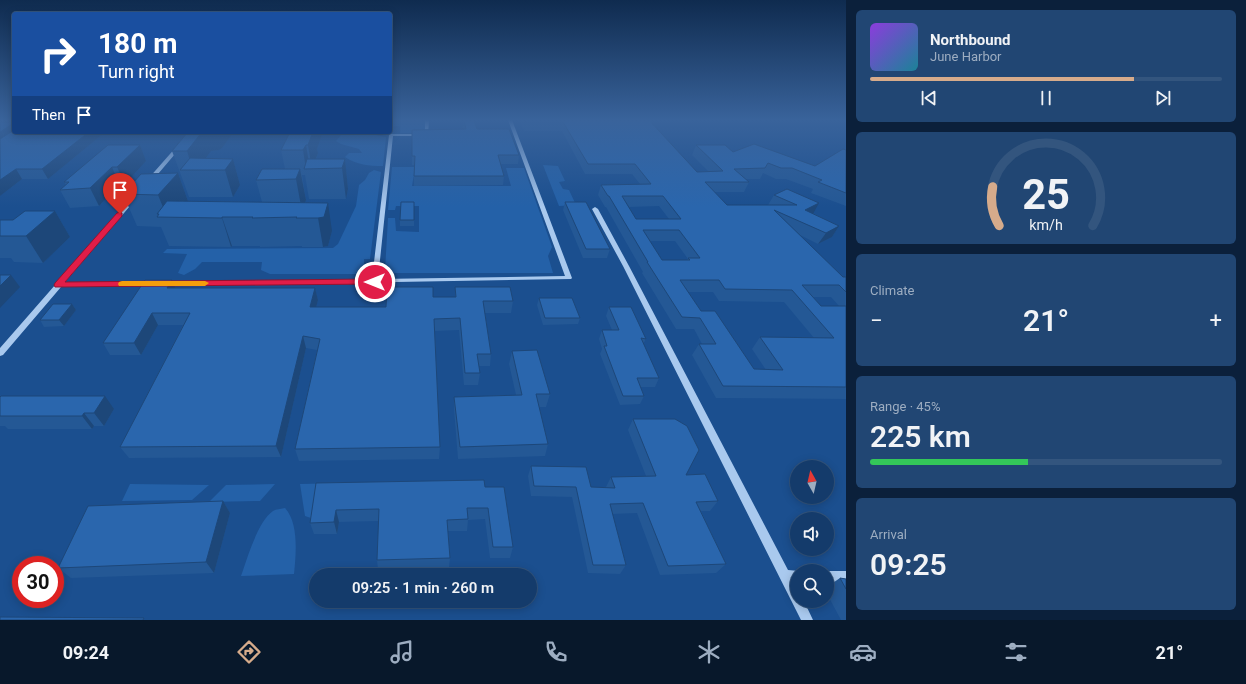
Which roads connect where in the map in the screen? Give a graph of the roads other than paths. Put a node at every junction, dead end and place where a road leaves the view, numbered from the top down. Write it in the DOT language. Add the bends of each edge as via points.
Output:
graph roads {
  1 [pos="178,149"];
  2 [pos="389,149"];
  3 [pos="521,149"];
  4 [pos="146,185"];
  5 [pos="140,191"];
  6 [pos="595,209"];
  7 [pos="375,282"];
  8 [pos="58,285"];
  9 [pos="0,353"];
  10 [pos="784,576"];
  11 [pos="790,576"];
  12 [pos="834,577"];
  13 [pos="846,577"];
  14 [pos="807,620"];
  1 -- 4 [label="street"];
  2 -- 7 [label="street"];
  3 -- 7 [label="street" via="569,278"];
  5 -- 8 [label="street"];
  6 -- 10 [label="street"];
  7 -- 8 [label="street"];
  8 -- 9 [label="street"];
  10 -- 11 [label="street"];
  10 -- 14 [label="street"];
  12 -- 13 [label="street"];
}
